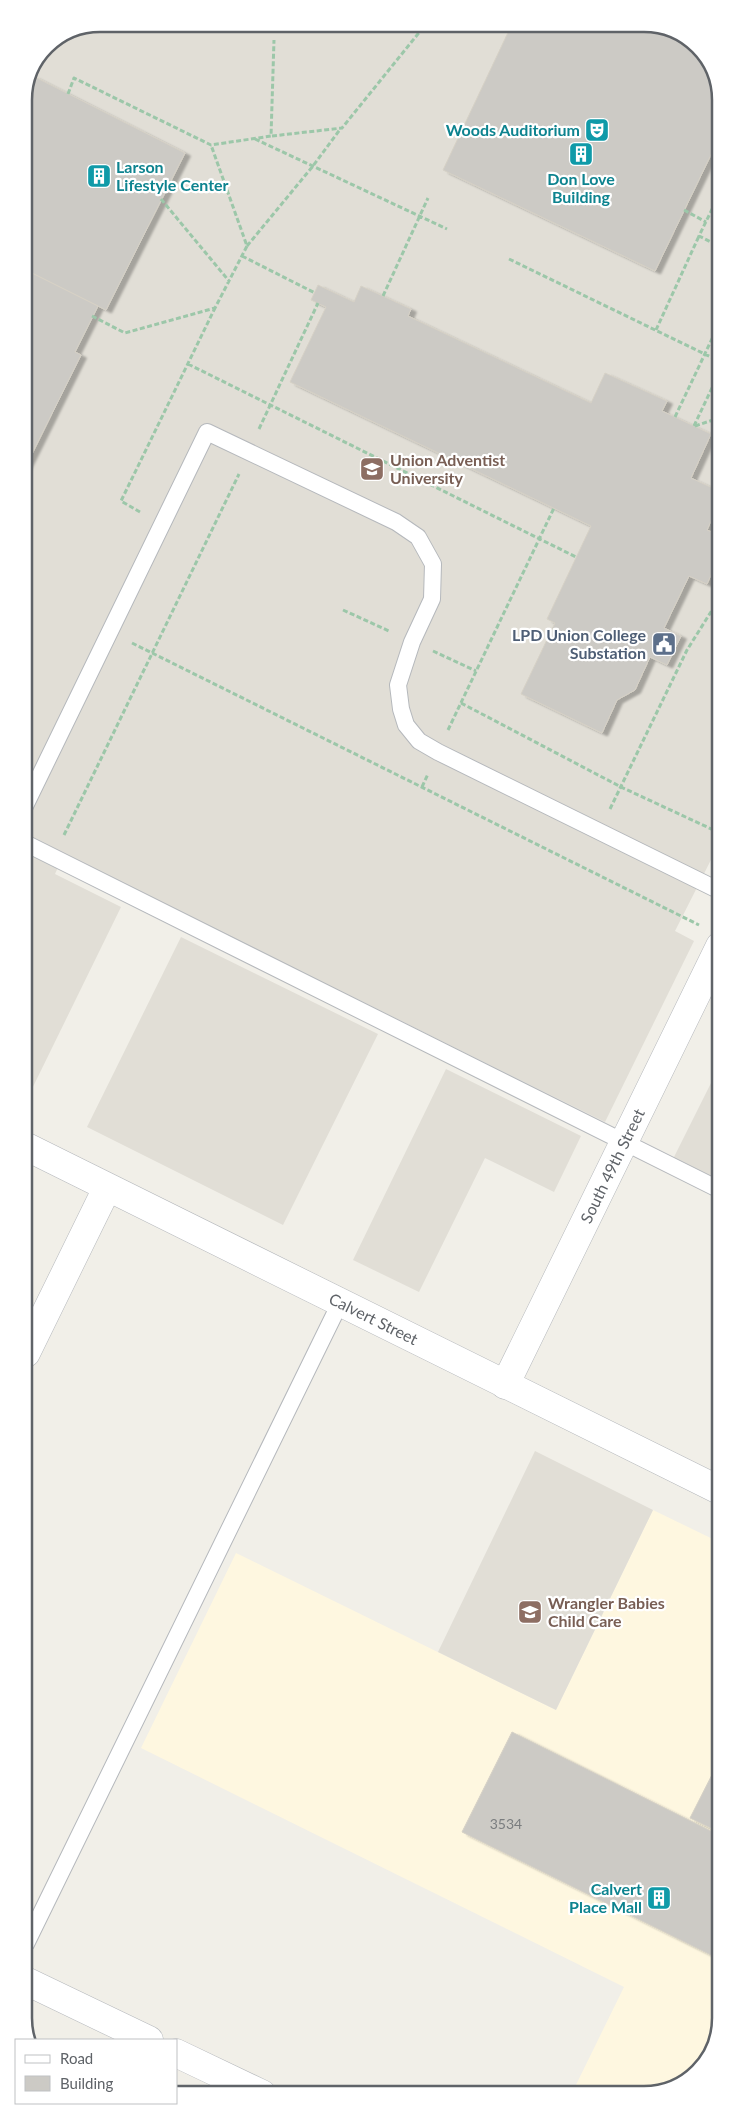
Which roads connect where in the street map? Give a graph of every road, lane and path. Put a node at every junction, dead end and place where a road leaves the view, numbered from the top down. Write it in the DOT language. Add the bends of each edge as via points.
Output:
graph roads {
  1 [pos="419,33"];
  2 [pos="274,40"];
  3 [pos="68,94"];
  4 [pos="342,128"];
  5 [pos="271,136"];
  6 [pos="253,139"];
  7 [pos="211,145"];
  8 [pos="313,166"];
  9 [pos="428,198"];
  10 [pos="161,200"];
  11 [pos="712,209"];
  12 [pos="684,210"];
  13 [pos="420,216"];
  14 [pos="706,222"];
  15 [pos="447,229"];
  16 [pos="699,236"];
  17 [pos="712,242"];
  18 [pos="247,246"];
  19 [pos="242,256"];
  20 [pos="509,259"];
  21 [pos="229,281"];
  22 [pos="314,293"];
  23 [pos="383,296"];
  24 [pos="318,303"];
  25 [pos="215,308"];
  26 [pos="92,316"];
  27 [pos="656,330"];
  28 [pos="712,339"];
  29 [pos="705,354"];
  30 [pos="712,358"];
  31 [pos="188,364"];
  32 [pos="712,388"];
  33 [pos="269,405"];
  34 [pos="675,417"];
  35 [pos="712,420"];
  36 [pos="249,453"];
  37 [pos="554,508"];
  38 [pos="162,524"];
  39 [pos="539,540"];
  40 [pos="576,557"];
  41 [pos="343,610"];
  42 [pos="712,611"];
  43 [pos="109,632"];
  44 [pos="412,642"];
  45 [pos="152,653"];
  46 [pos="476,671"];
  47 [pos="461,703"];
  48 [pos="438,752"];
  49 [pos="422,787"];
  50 [pos="621,787"];
  51 [pos="33,790"];
  52 [pos="712,830"];
  53 [pos="599,831"];
  54 [pos="33,847"];
  55 [pos="53,857"];
  56 [pos="712,887"];
  57 [pos="712,936"];
  58 [pos="712,939"];
  59 [pos="623,1142"];
  60 [pos="32,1150"];
  61 [pos="712,1186"];
  62 [pos="107,1188"];
  63 [pos="340,1303"];
  64 [pos="32,1340"];
  65 [pos="504,1385"];
  66 [pos="712,1487"];
  67 [pos="32,1932"];
  68 [pos="32,1985"];
  69 [pos="147,2039"];
  70 [pos="178,2054"];
  71 [pos="245,2086"];
  1 -- 4 [label="path"];
  2 -- 5 [label="path"];
  3 -- 7 [label="path" via="74,78"];
  4 -- 5 [label="path"];
  4 -- 8 [label="path"];
  5 -- 6 [label="path"];
  6 -- 7 [label="path"];
  6 -- 8 [label="path"];
  7 -- 18 [label="path"];
  8 -- 13 [label="path"];
  8 -- 18 [label="path"];
  9 -- 13 [label="path"];
  10 -- 21 [label="path"];
  11 -- 14 [label="path"];
  12 -- 14 [label="path"];
  13 -- 15 [label="path"];
  13 -- 23 [label="path"];
  14 -- 16 [label="path"];
  16 -- 17 [label="path"];
  16 -- 27 [label="path"];
  18 -- 19 [label="path"];
  19 -- 21 [label="path"];
  19 -- 22 [label="path"];
  20 -- 27 [label="path"];
  21 -- 25 [label="path"];
  24 -- 33 [label="path"];
  25 -- 26 [label="path" via="125,333"];
  25 -- 31 [label="path"];
  27 -- 29 [label="path"];
  28 -- 29 [label="path"];
  29 -- 30 [label="path"];
  29 -- 34 [label="path"];
  31 -- 33 [label="path"];
  31 -- 38 [label="path" via="121,501"];
  32 -- 35 [label="path" via="694,426"];
  33 -- 36 [label="path"];
  33 -- 39 [label="path"];
  36 -- 38 [label="lane" via="206,432"];
  36 -- 44 [label="lane" via="396,522 418,537 433,564 434,582 432,599"];
  36 -- 45 [label="path"];
  37 -- 39 [label="path"];
  38 -- 43 [label="lane"];
  39 -- 40 [label="path"];
  39 -- 46 [label="path"];
  41 -- 44 [label="path"];
  42 -- 50 [label="path" via="688,650"];
  43 -- 45 [label="path"];
  43 -- 51 [label="lane"];
  44 -- 46 [label="path"];
  44 -- 48 [label="lane" via="398,685 401,709 406,725 419,740"];
  45 -- 49 [label="path"];
  45 -- 55 [label="path"];
  46 -- 47 [label="path"];
  47 -- 48 [label="path"];
  47 -- 50 [label="path"];
  48 -- 49 [label="path"];
  48 -- 53 [label="lane"];
  49 -- 57 [label="path"];
  50 -- 52 [label="path"];
  50 -- 53 [label="path"];
  53 -- 56 [label="lane"];
  54 -- 55 [label="lane"];
  55 -- 59 [label="lane"];
  58 -- 59 [label="street, South 49th Street"];
  59 -- 61 [label="lane"];
  59 -- 65 [label="street, South 49th Street"];
  60 -- 62 [label="street, Calvert Street"];
  62 -- 63 [label="street, Calvert Street"];
  62 -- 64 [label="street"];
  63 -- 65 [label="street, Calvert Street"];
  63 -- 67 [label="lane"];
  65 -- 66 [label="street, Calvert Street"];
  68 -- 69 [label="street"];
  70 -- 71 [label="street"];
}
